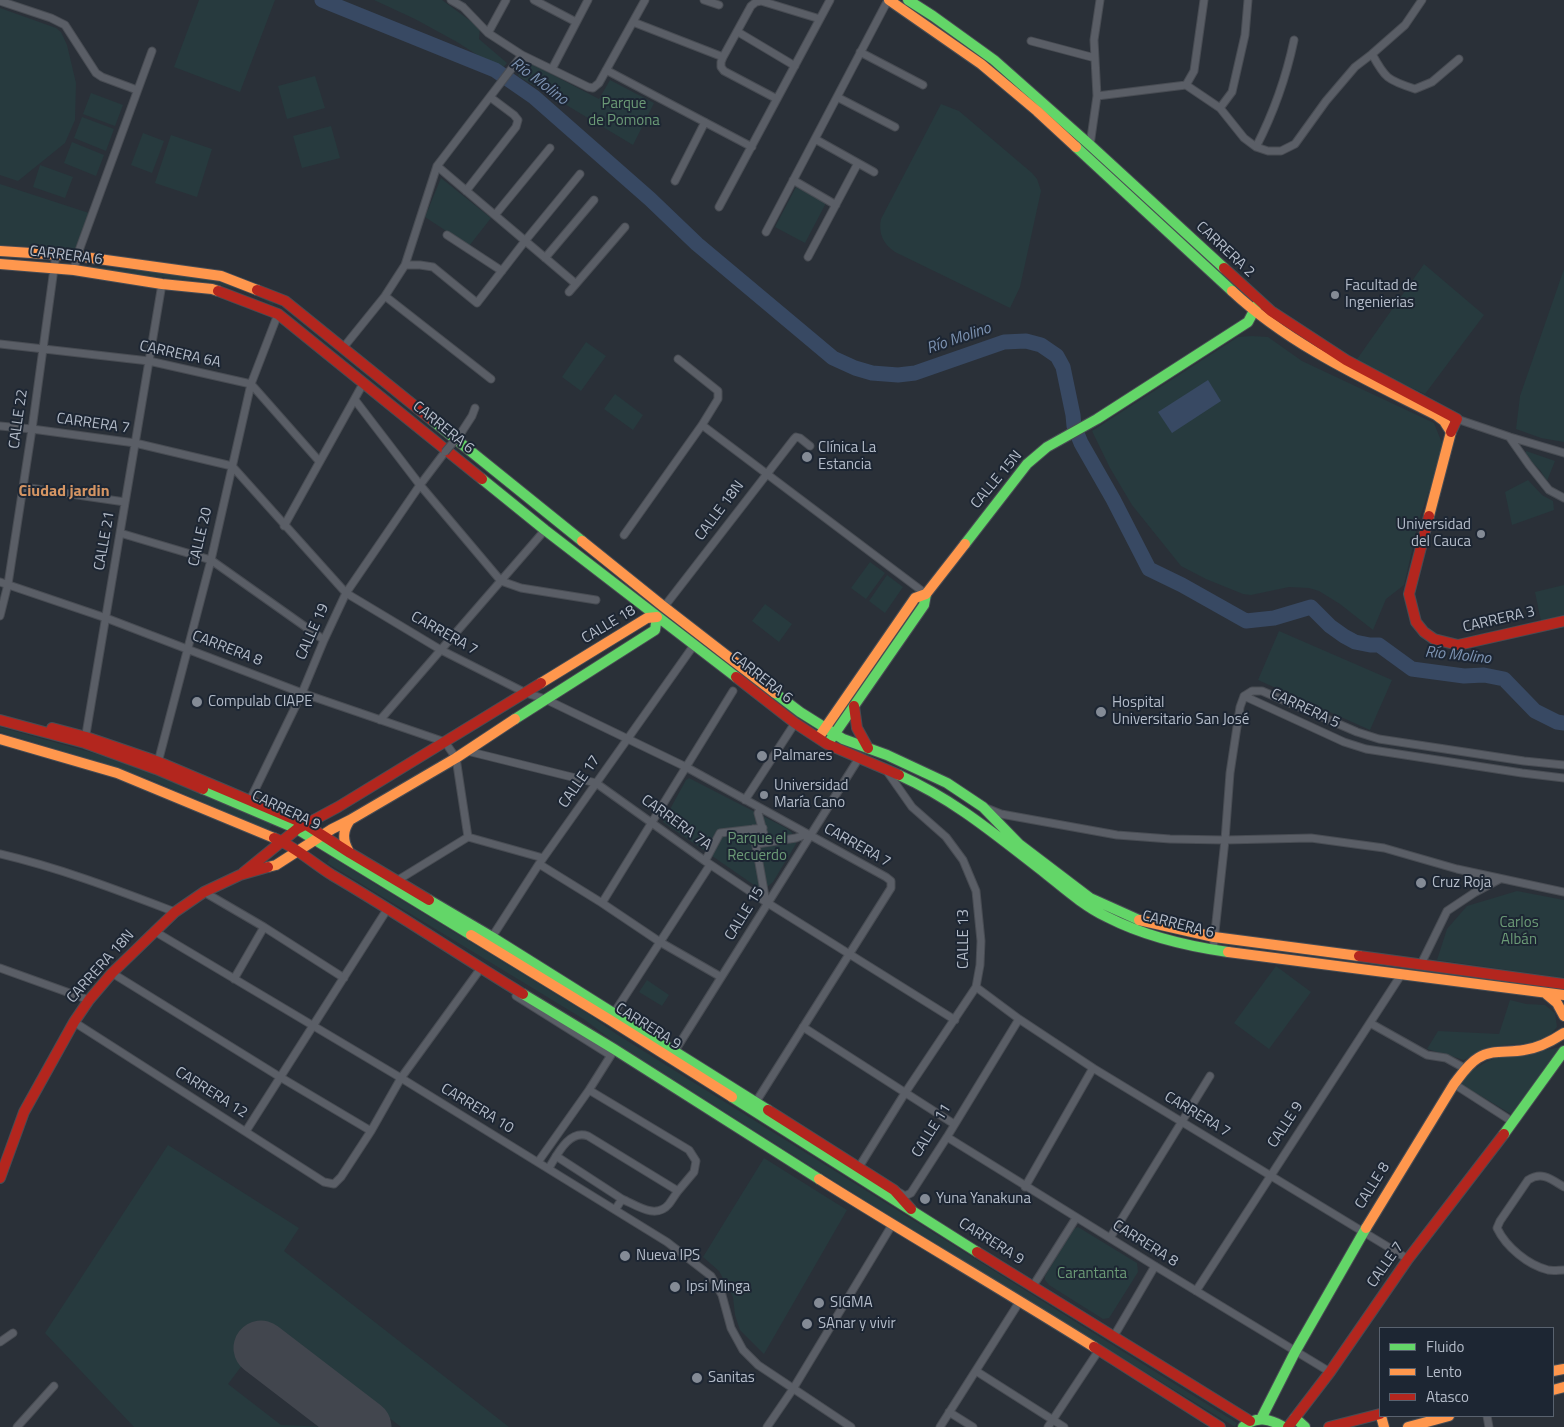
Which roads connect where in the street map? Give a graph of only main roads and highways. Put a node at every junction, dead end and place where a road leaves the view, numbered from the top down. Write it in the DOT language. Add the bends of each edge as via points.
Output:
graph roads {
  1 [pos="888,0"];
  2 [pos="908,0"];
  3 [pos="0,251"];
  4 [pos="0,264"];
  5 [pos="1257,307"];
  6 [pos="1450,430"];
  7 [pos="926,594"];
  8 [pos="635,600"];
  9 [pos="664,607"];
  10 [pos="657,617"];
  11 [pos="1564,620"];
  12 [pos="632,627"];
  13 [pos="854,706"];
  14 [pos="0,715"];
  15 [pos="0,720"];
  16 [pos="830,731"];
  17 [pos="0,738"];
  18 [pos="85,740"];
  19 [pos="823,741"];
  20 [pos="868,748"];
  21 [pos="158,765"];
  22 [pos="350,820"];
  23 [pos="301,827"];
  24 [pos="319,837"];
  25 [pos="281,842"];
  26 [pos="298,852"];
  27 [pos="350,853"];
  28 [pos="276,865"];
  29 [pos="240,875"];
  30 [pos="1564,984"];
  31 [pos="1544,993"];
  32 [pos="1564,996"];
  33 [pos="1564,1016"];
  34 [pos="1564,1033"];
  35 [pos="1564,1051"];
  36 [pos="672,1055"];
  37 [pos="712,1085"];
  38 [pos="732,1088"];
  39 [pos="753,1106"];
  40 [pos="0,1178"];
  41 [pos="913,1212"];
  42 [pos="1379,1415"];
  43 [pos="1445,1417"];
  44 [pos="1295,1418"];
  45 [pos="1251,1422"];
  46 [pos="1220,1427"];
  47 [pos="1284,1427"];
  48 [pos="1288,1427"];
  49 [pos="1305,1427"];
  50 [pos="1329,1427"];
  51 [pos="1408,1427"];
  1 -- 5 [label="main road, CARRERA 2" via="981,64"];
  2 -- 5 [label="main road, CARRERA 2" via="994,60 1090,145"];
  3 -- 9 [label="main road, CARRERA 6" via="77,256 221,276 285,301"];
  4 -- 8 [label="main road, CARRERA 6" via="74,270 212,289 278,314"];
  5 -- 6 [label="main road, CARRERA 2" via="1273,326 1320,356 1436,415"];
  5 -- 6 [label="main road, CARRERA 2" via="1278,316 1346,360 1457,419"];
  5 -- 7 [label="main road, CALLE 15N" via="1248,322 1097,419 1047,447 1027,464"];
  6 -- 11 [label="main road, CARRERA 3" via="1409,594 1416,622 1434,639 1458,645"];
  7 -- 13 [label="main road" via="924,605"];
  7 -- 16 [label="main road, CALLE 15N" via="915,598"];
  8 -- 10 [label="main road, CARRERA 6"];
  8 -- 12 [label="main road" via="637,614"];
  9 -- 10 [label="main road, CALLE 18N"];
  9 -- 16 [label="main road, CARRERA 6" via="800,712"];
  10 -- 12 [label="main road, CALLE 18" via="647,618"];
  10 -- 19 [label="main road, CARRERA 6"];
  10 -- 22 [label="main road, CALLE 18" via="655,630 456,758"];
  12 -- 23 [label="main road, CALLE 18"];
  13 -- 16 [label="main road"];
  13 -- 20 [label="main road" via="855,722"];
  14 -- 18 [label="main road"];
  15 -- 18 [label="main road, CARRERA 9"];
  16 -- 19 [label="main road"];
  16 -- 20 [label="main road, CARRERA 6"];
  17 -- 25 [label="main road, CARRERA 9" via="117,773"];
  18 -- 21 [label="main road, CARRERA 9"];
  19 -- 31 [label="main road, CARRERA 6" via="924,786 962,809 1083,903 1106,918 1144,934 1213,950"];
  20 -- 30 [label="main road, CARRERA 6" via="947,783 983,807 1019,844 1090,898 1138,920 1214,937"];
  21 -- 23 [label="main road, CARRERA 9"];
  21 -- 23 [label="main road" via="250,800"];
  22 -- 24 [label="main road, CALLE 18"];
  22 -- 27 [label="main road" via="343,832 343,840"];
  23 -- 24 [label="main road, CARRERA 9"];
  23 -- 25 [label="main road, CALLE 18"];
  24 -- 26 [label="main road, CALLE 18"];
  24 -- 27 [label="main road"];
  24 -- 36 [label="main road, CARRERA 9" via="602,1015"];
  25 -- 26 [label="main road, CARRERA 9"];
  25 -- 29 [label="main road, CALLE 18"];
  26 -- 28 [label="main road, CALLE 18"];
  26 -- 46 [label="main road, CARRERA 9" via="480,970"];
  27 -- 36 [label="main road" via="614,1013"];
  28 -- 29 [label="main road, CARRERA 18N"];
  29 -- 40 [label="main road, CARRERA 18N" via="204,892 175,912 89,1000 24,1112"];
  31 -- 32 [label="main road, CARRERA 6"];
  31 -- 33 [label="main road" via="1554,999"];
  34 -- 45 [label="main road, CALLE 8" via="1532,1049 1486,1053 1466,1069 1363,1232"];
  35 -- 44 [label="main road, CALLE 7" via="1408,1259"];
  36 -- 37 [label="main road, CARRERA 9"];
  36 -- 38 [label="main road"];
  37 -- 38 [label="main road"];
  37 -- 39 [label="main road, CARRERA 9"];
  38 -- 39 [label="main road"];
  39 -- 41 [label="main road, CARRERA 9"];
  39 -- 41 [label="main road" via="882,1182"];
  41 -- 45 [label="main road, CARRERA 9"];
  42 -- 50 [label="main road"];
  43 -- 51 [label="main road"];
  44 -- 48 [label="main road, CALLE 7"];
  44 -- 49 [label="main road"];
  45 -- 47 [label="main road, CARRERA 9" via="1269,1420"];
}
